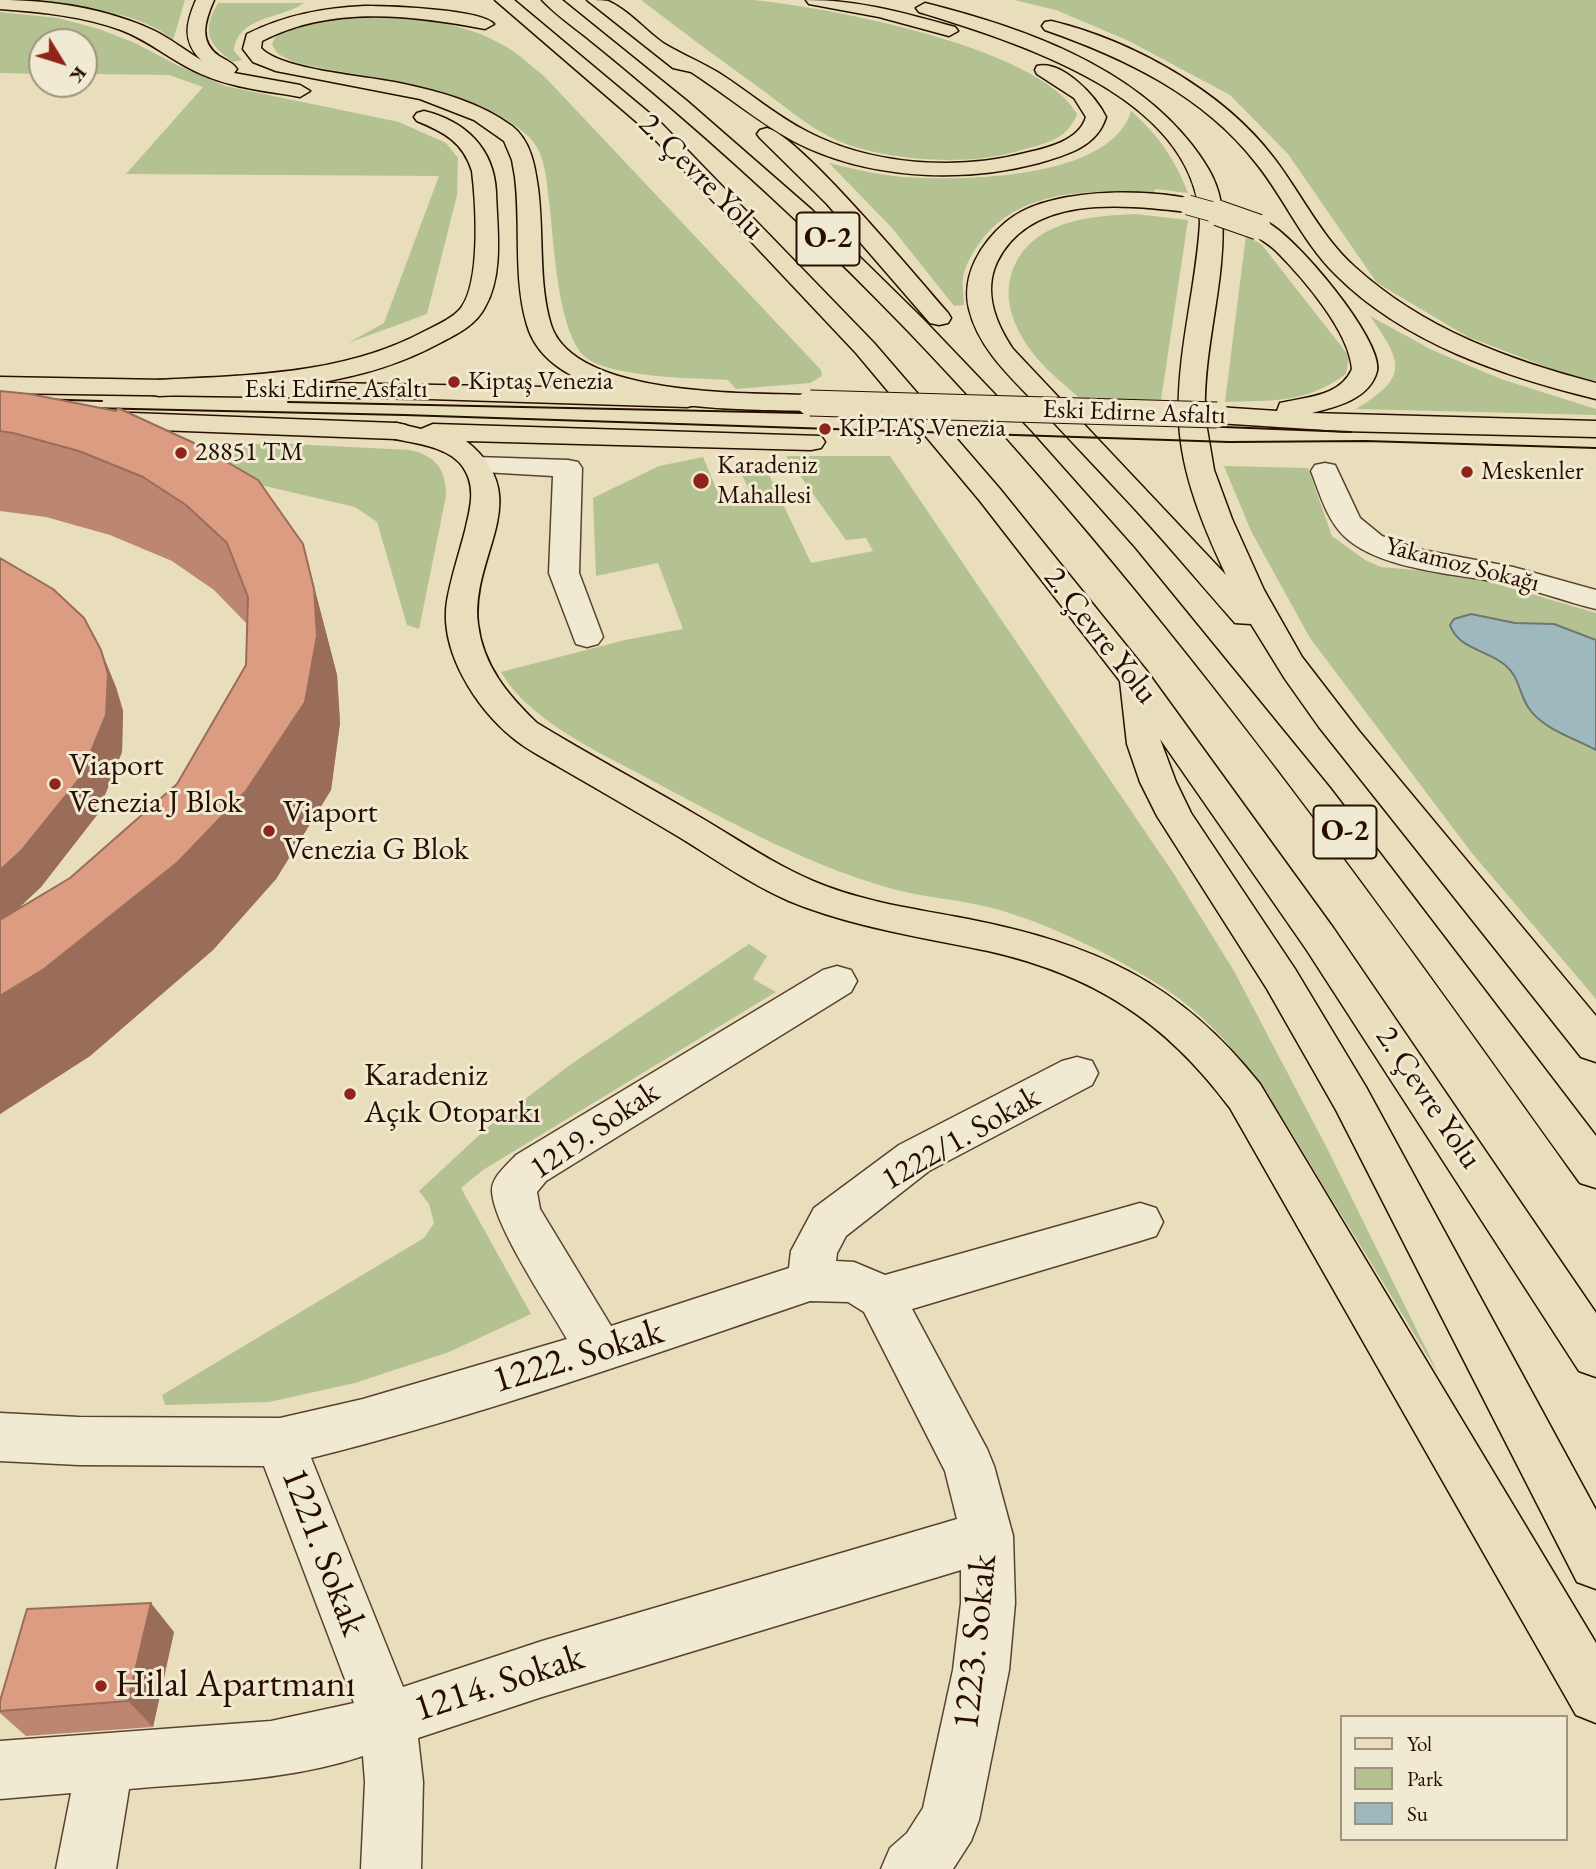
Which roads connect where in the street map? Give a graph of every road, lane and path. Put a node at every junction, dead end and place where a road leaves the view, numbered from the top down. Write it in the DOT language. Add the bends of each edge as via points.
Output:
graph roads {
  1 [pos="373,0"];
  2 [pos="504,0"];
  3 [pos="551,0"];
  4 [pos="596,0"];
  5 [pos="815,0"];
  6 [pos="890,0"];
  7 [pos="961,0"];
  8 [pos="0,4"];
  9 [pos="982,5"];
  10 [pos="202,7"];
  11 [pos="925,8"];
  12 [pos="1029,19"];
  13 [pos="485,24"];
  14 [pos="507,33"];
  15 [pos="661,49"];
  16 [pos="535,51"];
  17 [pos="276,87"];
  18 [pos="1218,138"];
  19 [pos="664,141"];
  20 [pos="1241,162"];
  21 [pos="1322,243"];
  22 [pos="0,385"];
  23 [pos="159,388"];
  24 [pos="1596,391"];
  25 [pos="708,400"];
  26 [pos="1217,415"];
  27 [pos="0,416"];
  28 [pos="1596,429"];
  29 [pos="396,430"];
  30 [pos="811,442"];
  31 [pos="476,465"];
  32 [pos="1325,471"];
  33 [pos="1080,506"];
  34 [pos="1596,600"];
  35 [pos="587,637"];
  36 [pos="1289,661"];
  37 [pos="1134,677"];
  38 [pos="837,981"];
  39 [pos="1596,1046"];
  40 [pos="1077,1073"];
  41 [pos="1596,1170"];
  42 [pos="1140,1222"];
  43 [pos="810,1281"];
  44 [pos="881,1297"];
  45 [pos="600,1351"];
  46 [pos="1596,1355"];
  47 [pos="0,1437"];
  48 [pos="280,1442"];
  49 [pos="987,1536"];
  50 [pos="1596,1563"];
  51 [pos="1596,1695"];
  52 [pos="388,1719"];
  53 [pos="104,1764"];
  54 [pos="0,1770"];
  55 [pos="927,1864"];
  56 [pos="86,1869"];
  57 [pos="391,1869"];
  1 -- 13 [label="main road" via="450,11"];
  2 -- 19 [label="main road, 2. Çevre Yolu / O-2" via="622,98"];
  3 -- 33 [label="main road, 2. Çevre Yolu / O-2" via="693,115 807,218 952,365"];
  4 -- 15 [label="main road"];
  5 -- 15 [label="main road" via="942,28 1011,54 1081,93 1092,106 1095,124 1077,142 1032,159 966,167 885,162 802,138 711,75"];
  6 -- 11 [label="main road"];
  7 -- 9 [label="main road"];
  8 -- 17 [label="main road" via="68,11 125,26 148,34 197,66"];
  10 -- 17 [label="main road" via="194,30 195,41 204,52 228,69"];
  11 -- 18 [label="main road" via="1008,28 1124,71 1167,93"];
  11 -- 36 [label="main road" via="1021,39 1094,72 1146,107 1172,132 1199,169 1212,206 1192,392 1195,448 1219,528 1260,614"];
  12 -- 21 [label="main road" via="1140,63 1217,111 1262,155"];
  13 -- 14 [label="main road"];
  13 -- 25 [label="main road" via="422,11 341,8 276,23 253,38 253,48 260,58 283,67 439,99 507,133 524,164 534,291 545,341 556,356 611,382"];
  15 -- 33 [label="main road" via="806,168 867,234 1018,405 1060,463"];
  16 -- 19 [label="main road" via="631,126"];
  17 -- 23 [label="main road" via="412,112 455,130 468,141 480,158 485,181 484,279 477,299 457,324 429,341 359,367 271,381"];
  19 -- 37 [label="main road, 2. Çevre Yolu / O-2" via="892,379"];
  20 -- 21 [label="main road"];
  21 -- 24 [label="main road" via="1344,270 1407,318 1486,356"];
  22 -- 23 [label="main road, Eski Edirne Asfaltı"];
  23 -- 25 [label="main road, Eski Edirne Asfaltı" via="436,389"];
  25 -- 26 [label="main road, Eski Edirne Asfaltı, bridge"];
  26 -- 28 [label="main road, Eski Edirne Asfaltı"];
  26 -- 36 [label="main road, bridge" via="1328,400 1360,381 1366,366 1363,351 1292,254 1258,227 1238,219 1155,201 1068,204 1024,218 1002,235 980,275 979,308 1004,354"];
  27 -- 29 [label="main road, Eski Edirne Asfaltı"];
  29 -- 30 [label="main road, Eski Edirne Asfaltı"];
  29 -- 31 [label="main road" via="455,446"];
  31 -- 35 [label="street" via="568,467 564,573"];
  31 -- 51 [label="main road" via="486,499 461,619 484,687 525,731 798,890 868,912 1052,954 1108,976 1189,1029 1223,1065"];
  32 -- 34 [label="street, Yakamoz Sokağı" via="1358,534 1385,548"];
  33 -- 41 [label="main road, 2. Çevre Yolu / O-2" via="1354,843"];
  36 -- 39 [label="main road"];
  37 -- 46 [label="main road, 2. Çevre Yolu / O-2" via="1371,1014"];
  37 -- 50 [label="main road" via="1144,744 1175,816 1281,979 1351,1099"];
  38 -- 45 [label="street, 1219. Sokak" via="531,1168 514,1188 518,1213"];
  40 -- 43 [label="street, 1222/1. Sokak" via="914,1158 830,1222 814,1251"];
  42 -- 44 [label="street"];
  43 -- 44 [label="street, 1222. Sokak" via="853,1282"];
  43 -- 45 [label="street, 1222. Sokak"];
  44 -- 49 [label="street, 1223. Sokak" via="969,1466"];
  45 -- 48 [label="street, 1222. Sokak"];
  47 -- 48 [label="street, 1222. Sokak"];
  48 -- 52 [label="street, 1221. Sokak"];
  49 -- 52 [label="street, 1214. Sokak"];
  49 -- 55 [label="street, 1223. Sokak" via="988,1603 981,1670 950,1820"];
  52 -- 53 [label="street, 1214. Sokak" via="336,1737 271,1749"];
  52 -- 57 [label="street, 1221. Sokak" via="394,1782"];
  53 -- 54 [label="street, 1214. Sokak"];
  53 -- 56 [label="street"];
}
